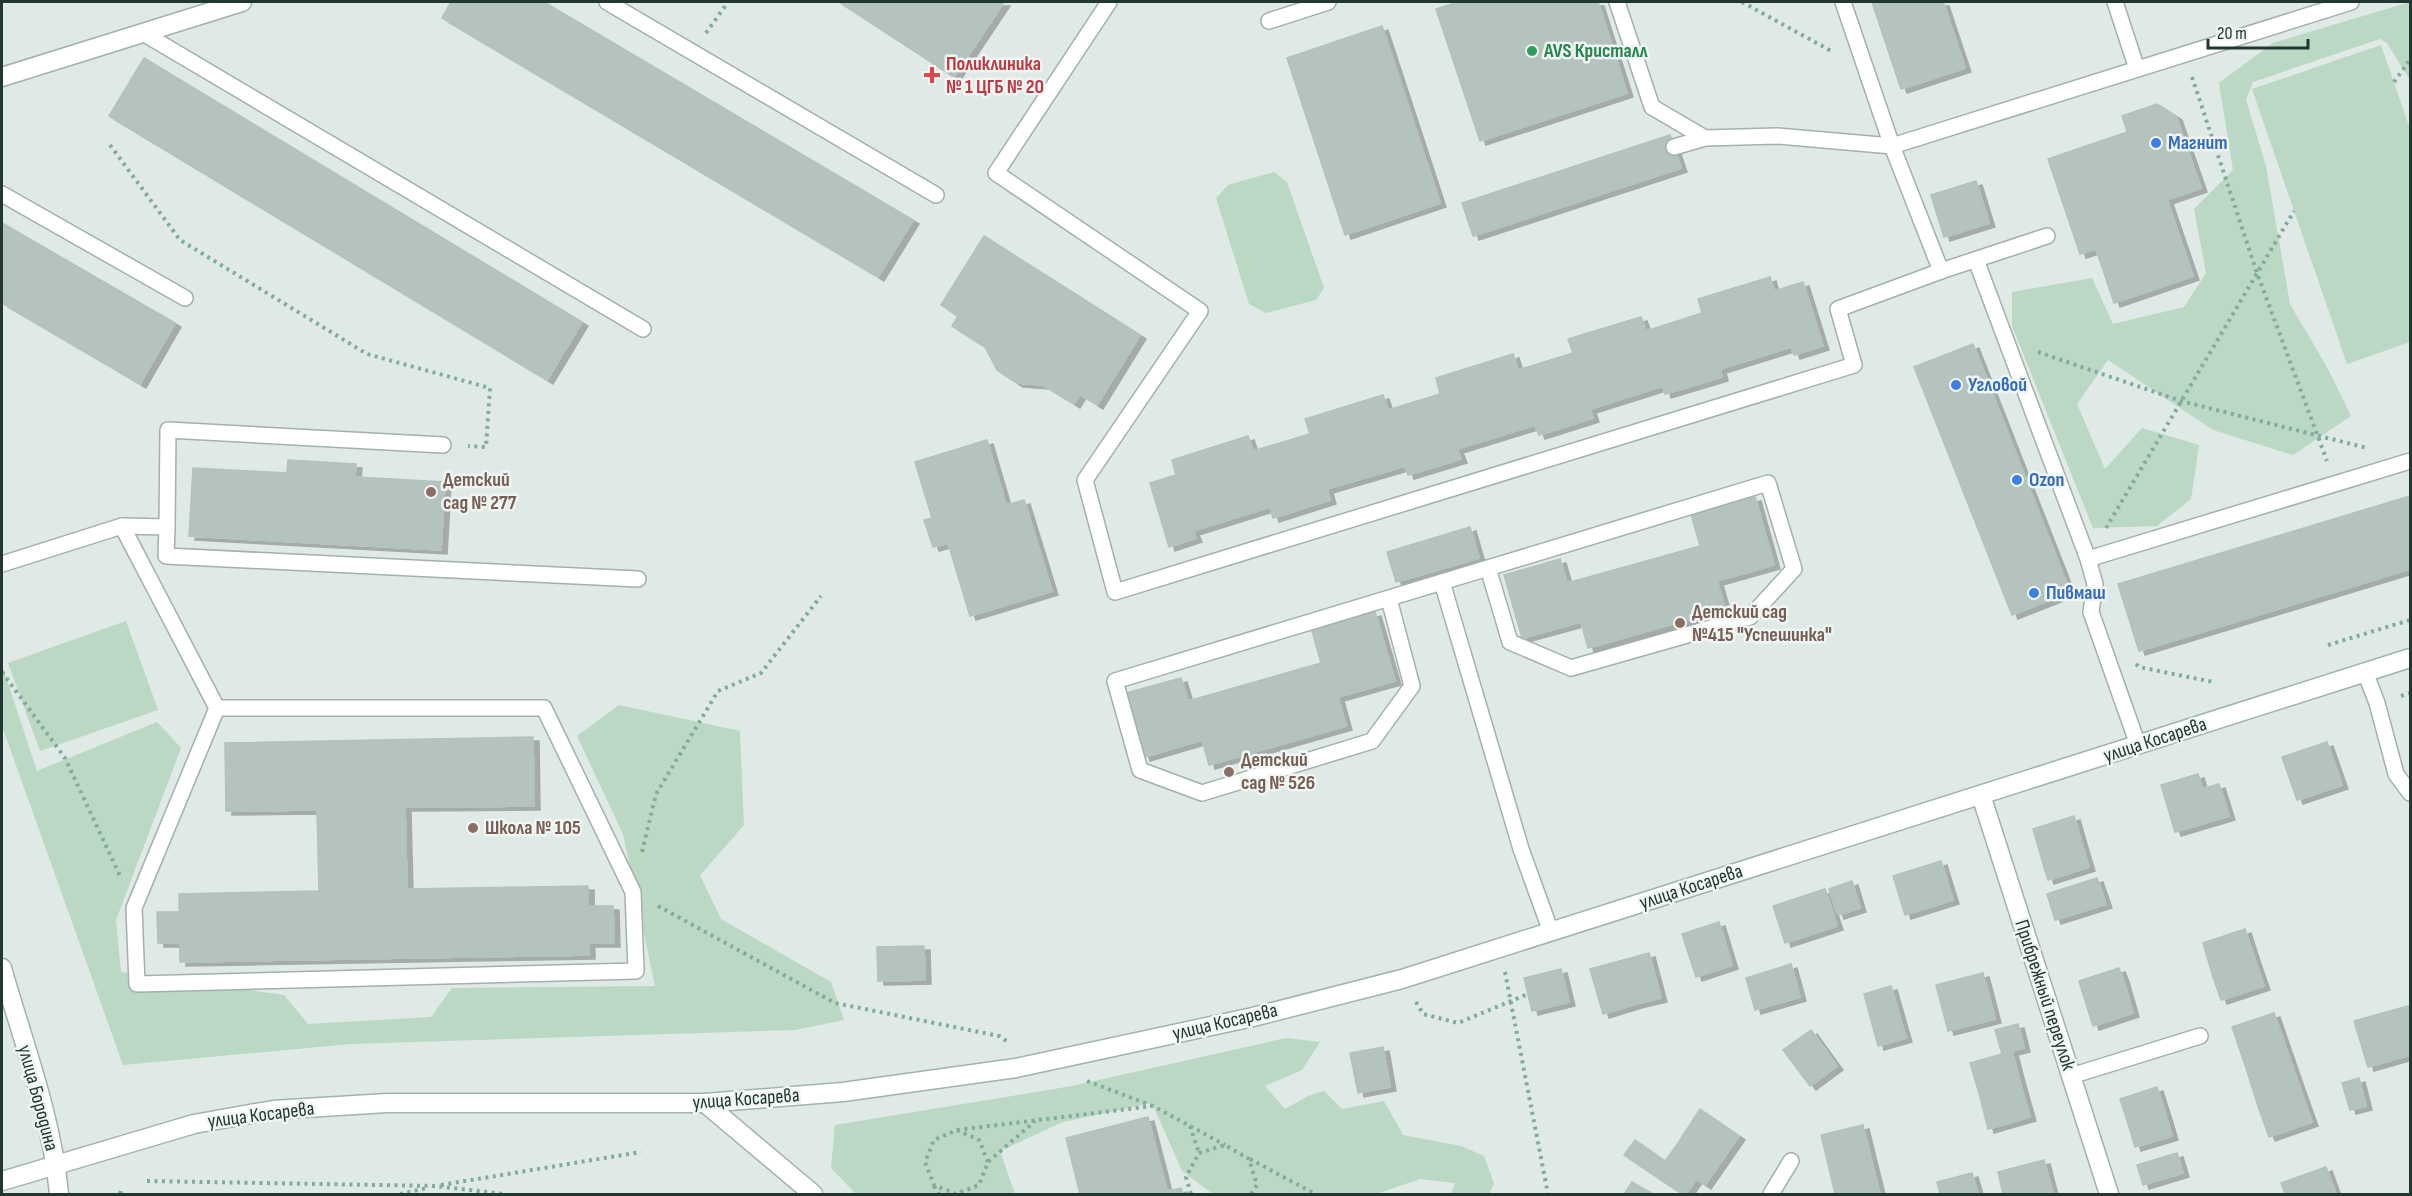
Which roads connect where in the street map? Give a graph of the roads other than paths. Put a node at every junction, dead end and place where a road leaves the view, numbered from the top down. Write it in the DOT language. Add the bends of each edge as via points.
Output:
graph roads {
  1 [pos="243,2"];
  2 [pos="608,2"];
  3 [pos="1108,2"];
  4 [pos="1328,2"];
  5 [pos="1617,2"];
  6 [pos="1843,2"];
  7 [pos="2115,2"];
  8 [pos="2351,2"];
  9 [pos="1269,21"];
  10 [pos="143,33"];
  11 [pos="2137,69"];
  12 [pos="2,77"];
  13 [pos="1705,138"];
  14 [pos="1892,146"];
  15 [pos="1674,147"];
  16 [pos="2,194"];
  17 [pos="936,195"];
  18 [pos="2047,236"];
  19 [pos="1976,260"];
  20 [pos="1941,271"];
  21 [pos="185,297"];
  22 [pos="643,329"];
  23 [pos="443,445"];
  24 [pos="2410,461"];
  25 [pos="122,526"];
  26 [pos="167,527"];
  27 [pos="2088,559"];
  28 [pos="2,564"];
  29 [pos="1488,568"];
  30 [pos="638,579"];
  31 [pos="1442,582"];
  32 [pos="1389,598"];
  33 [pos="2410,658"];
  34 [pos="2365,672"];
  35 [pos="217,708"];
  36 [pos="2138,746"];
  37 [pos="2410,793"];
  38 [pos="1981,795"];
  39 [pos="1551,932"];
  40 [pos="2,968"];
  41 [pos="2200,1036"];
  42 [pos="2071,1076"];
  43 [pos="705,1103"];
  44 [pos="1791,1161"];
  45 [pos="56,1165"];
  46 [pos="2,1181"];
  47 [pos="59,1194"];
  48 [pos="813,1194"];
  49 [pos="1771,1194"];
  50 [pos="2109,1194"];
  1 -- 10 [label="street"];
  2 -- 17 [label="lane"];
  3 -- 20 [label="lane" via="996,173 1200,311 1085,480 1115,592 1854,365 1838,309"];
  4 -- 9 [label="lane"];
  5 -- 13 [label="lane" via="1652,107"];
  6 -- 14 [label="lane"];
  7 -- 11 [label="lane"];
  8 -- 11 [label="lane"];
  10 -- 12 [label="street"];
  10 -- 22 [label="lane"];
  11 -- 14 [label="lane"];
  13 -- 14 [label="lane" via="1777,136"];
  13 -- 15 [label="lane"];
  14 -- 20 [label="lane"];
  16 -- 21 [label="lane"];
  18 -- 19 [label="lane"];
  19 -- 20 [label="lane"];
  19 -- 27 [label="lane"];
  23 -- 26 [label="lane" via="168,430"];
  24 -- 27 [label="lane"];
  25 -- 26 [label="lane"];
  25 -- 28 [label="lane"];
  25 -- 35 [label="lane"];
  26 -- 30 [label="lane" via="166,556"];
  27 -- 36 [label="lane" via="2095,584 2091,612"];
  29 -- 29 [label="lane" via="1768,483 1794,569 1750,617 1571,668 1510,642"];
  29 -- 31 [label="lane"];
  31 -- 32 [label="lane"];
  31 -- 39 [label="lane" via="1521,849"];
  32 -- 32 [label="lane" via="1115,681 1140,770 1202,793 1372,741 1412,686"];
  33 -- 34 [label="street, улица Косарева"];
  34 -- 36 [label="street, улица Косарева"];
  34 -- 37 [label="lane" via="2396,774"];
  35 -- 35 [label="lane" via="134,908 137,984 636,971 633,892 544,708"];
  36 -- 38 [label="street, улица Косарева"];
  38 -- 39 [label="street, улица Косарева"];
  38 -- 42 [label="street, Прибрежный переулок"];
  39 -- 43 [label="street, улица Косарева" via="1402,979 1042,1064 843,1092"];
  40 -- 45 [label="street, улица Бородина"];
  41 -- 42 [label="lane"];
  42 -- 50 [label="street, Прибрежный переулок"];
  43 -- 45 [label="street, улица Косарева" via="387,1103 273,1110 194,1124"];
  43 -- 48 [label="street"];
  44 -- 49 [label="lane"];
  45 -- 46 [label="street, улица Косарева"];
  45 -- 47 [label="street, улица Бородина"];
}
